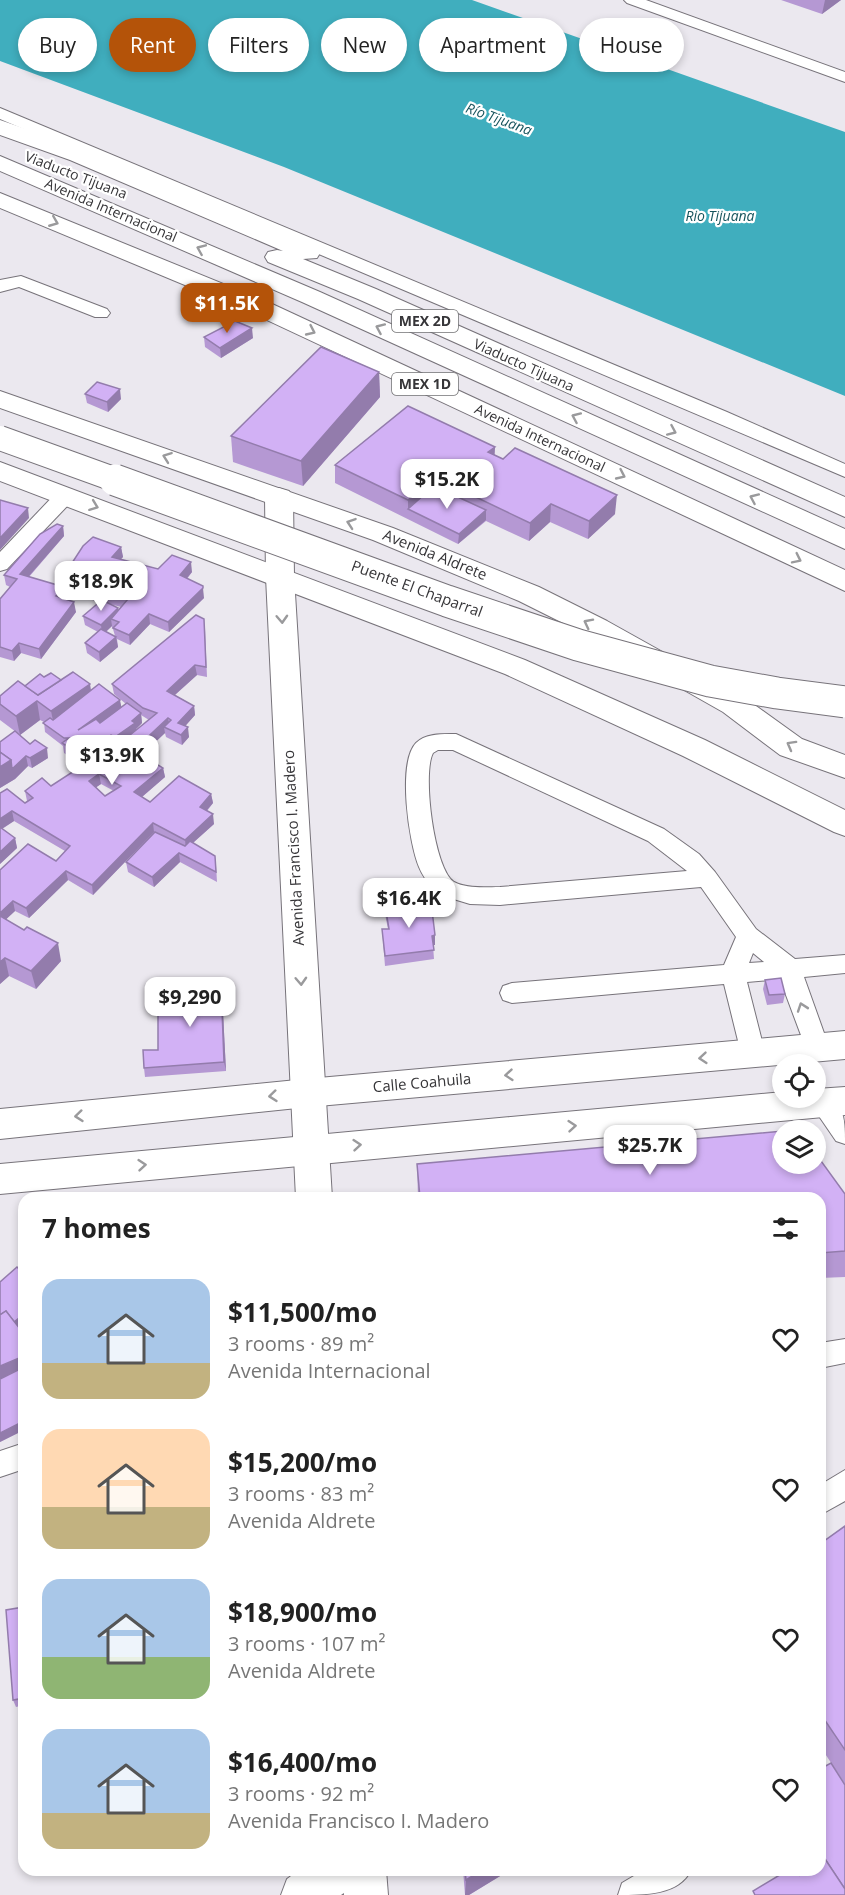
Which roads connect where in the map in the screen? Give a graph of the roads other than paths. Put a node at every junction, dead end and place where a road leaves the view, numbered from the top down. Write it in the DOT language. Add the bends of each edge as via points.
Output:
graph roads {
  1 [pos="632,0"];
  2 [pos="845,76"];
  3 [pos="0,113"];
  4 [pos="0,127"];
  5 [pos="0,145"];
  6 [pos="0,163"];
  7 [pos="0,200"];
  8 [pos="0,287"];
  9 [pos="101,313"];
  10 [pos="0,399"];
  11 [pos="0,438"];
  12 [pos="0,471"];
  13 [pos="845,471"];
  14 [pos="845,489"];
  15 [pos="66,495"];
  16 [pos="279,497"];
  17 [pos="845,508"];
  18 [pos="845,540"];
  19 [pos="0,564"];
  20 [pos="280,577"];
  21 [pos="845,582"];
  22 [pos="845,702"];
  23 [pos="845,767"];
  24 [pos="845,824"];
  25 [pos="707,878"];
  26 [pos="748,936"];
  27 [pos="845,964"];
  28 [pos="788,967"];
  29 [pos="733,973"];
  30 [pos="512,993"];
  31 [pos="831,1046"];
  32 [pos="753,1053"];
  33 [pos="307,1093"];
  34 [pos="834,1102"];
  35 [pos="2,1121"];
  36 [pos="845,1133"];
  37 [pos="311,1149"];
  38 [pos="0,1179"];
  39 [pos="314,1192"];
  40 [pos="845,1351"];
  41 [pos="826,1355"];
  42 [pos="18,1458"];
  43 [pos="0,1464"];
  44 [pos="845,1484"];
  45 [pos="826,1498"];
  46 [pos="330,1876"];
  47 [pos="364,1876"];
  48 [pos="665,1876"];
  49 [pos="303,1895"];
  50 [pos="366,1895"];
  51 [pos="634,1895"];
  1 -- 2 [label="lane"];
  3 -- 13 [label="lane"];
  4 -- 14 [label="main road, Viaducto Tijuana / MEX 2D" via="78,155 464,319"];
  5 -- 17 [label="main road, Viaducto Tijuana / MEX 2D, one-way" via="366,294"];
  18 -- 6 [label="main road, Avenida Internacional / MEX 1D, one-way" via="312,297"];
  7 -- 21 [label="main road, Avenida Internacional / MEX 1D, one-way" via="261,308"];
  8 -- 9 [label="lane" via="21,281"];
  16 -- 10 [label="main road, Avenida Aldrete, one-way"];
  11 -- 22 [label="main road, Puente El Chaparral, bridge" via="443,600 586,648 775,694"];
  12 -- 15 [label="main road"];
  15 -- 19 [label="lane"];
  15 -- 20 [label="main road, one-way"];
  16 -- 20 [label="main road, Avenida Francisco I. Madero"];
  23 -- 16 [label="main road, Avenida Aldrete, one-way" via="791,747 734,705 529,594 383,534"];
  20 -- 24 [label="main road" via="535,676 694,748"];
  20 -- 33 [label="main road, Avenida Francisco I. Madero, one-way"];
  25 -- 25 [label="lane" via="500,896 470,895 445,888 430,866 417,784 422,750 435,742 456,742 656,835 691,860"];
  25 -- 26 [label="lane"];
  26 -- 28 [label="lane"];
  26 -- 29 [label="lane"];
  27 -- 28 [label="lane"];
  28 -- 29 [label="lane"];
  31 -- 28 [label="lane, one-way"];
  29 -- 30 [label="lane"];
  29 -- 32 [label="lane"];
  31 -- 32 [label="main road, Calle Coahuila"];
  32 -- 33 [label="main road, Calle Coahuila, one-way"];
  33 -- 35 [label="main road, Calle Coahuila, one-way"];
  33 -- 37 [label="main road, Avenida Francisco I. Madero"];
  34 -- 36 [label="lane"];
  37 -- 34 [label="main road, one-way"];
  38 -- 37 [label="main road, one-way"];
  37 -- 39 [label="main road, Avenida Francisco I. Madero"];
  40 -- 41 [label="lane"];
  42 -- 43 [label="lane"];
  44 -- 45 [label="lane"];
  46 -- 49 [label="main road"];
  47 -- 50 [label="main road"];
  48 -- 51 [label="lane"];
}
